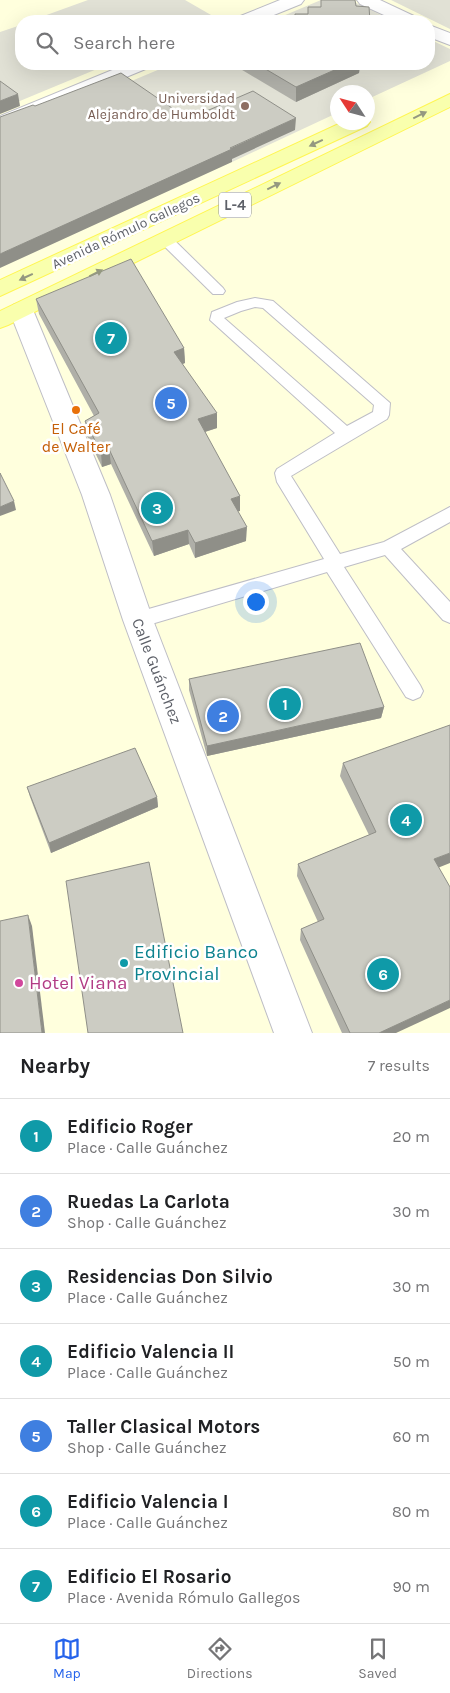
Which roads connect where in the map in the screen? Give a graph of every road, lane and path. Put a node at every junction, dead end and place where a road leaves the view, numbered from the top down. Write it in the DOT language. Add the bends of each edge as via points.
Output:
graph roads {
  1 [pos="295,0"];
  2 [pos="366,0"];
  3 [pos="259,15"];
  4 [pos="397,15"];
  5 [pos="435,33"];
  6 [pos="450,40"];
  7 [pos="128,70"];
  8 [pos="450,81"];
  9 [pos="450,100"];
  10 [pos="408,101"];
  11 [pos="0,123"];
  12 [pos="344,130"];
  13 [pos="165,239"];
  14 [pos="0,289"];
  15 [pos="218,291"];
  16 [pos="10,315"];
  17 [pos="346,434"];
  18 [pos="450,514"];
  19 [pos="389,547"];
  20 [pos="333,562"];
  21 [pos="450,615"];
  22 [pos="138,620"];
  23 [pos="414,691"];
  24 [pos="293,1033"];
  1 -- 3 [label="street"];
  2 -- 4 [label="street"];
  5 -- 6 [label="street"];
  7 -- 11 [label="street"];
  8 -- 10 [label="main road"];
  13 -- 9 [label="main road, Avenida Rómulo Gallegos / L-4, one-way"];
  12 -- 14 [label="main road, Avenida Rómulo Gallegos / L-4, one-way"];
  13 -- 15 [label="lane"];
  16 -- 13 [label="main road, Avenida Rómulo Gallegos / L-4, one-way"];
  16 -- 22 [label="street, Calle Guánchez" via="96,496"];
  17 -- 17 [label="lane" via="381,415 382,403 268,304 251,302 217,315 217,320"];
  17 -- 20 [label="lane" via="283,473"];
  18 -- 19 [label="lane"];
  19 -- 20 [label="lane"];
  19 -- 21 [label="lane"];
  20 -- 22 [label="lane"];
  20 -- 23 [label="lane"];
  22 -- 24 [label="street, Calle Guánchez"];
}
